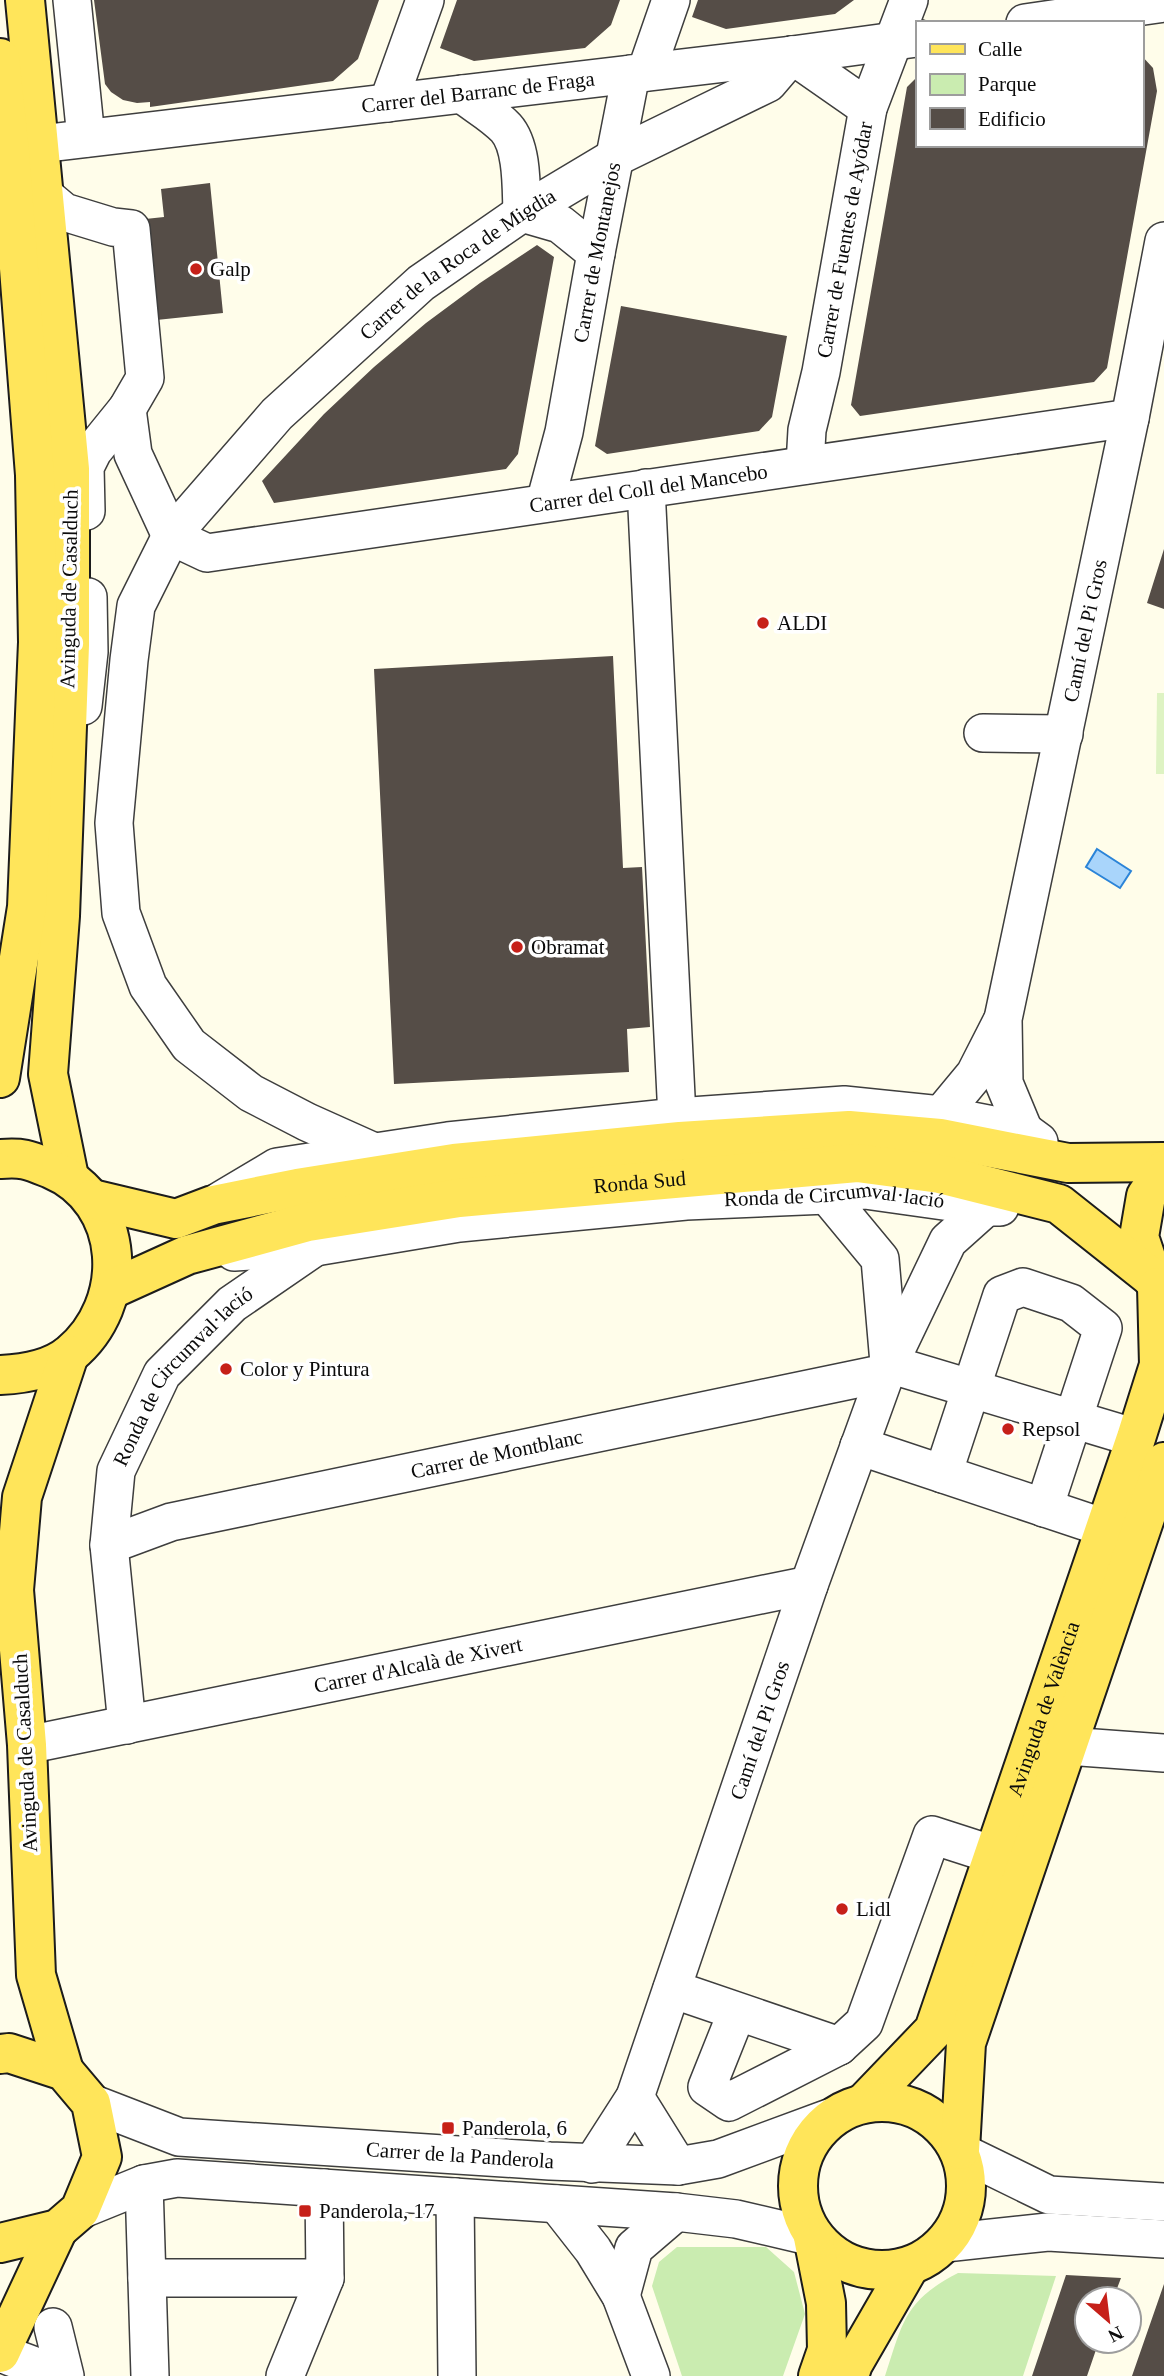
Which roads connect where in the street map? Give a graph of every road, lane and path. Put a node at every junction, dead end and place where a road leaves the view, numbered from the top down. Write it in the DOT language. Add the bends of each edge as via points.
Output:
graph roads {
  1 [pos="25,0"];
  2 [pos="72,0"];
  3 [pos="425,0"];
  4 [pos="671,0"];
  5 [pos="909,0"];
  6 [pos="1164,4"];
  7 [pos="1040,21"];
  8 [pos="906,39"];
  9 [pos="792,55"];
  10 [pos="0,58"];
  11 [pos="638,73"];
  12 [pos="462,94"];
  13 [pos="388,103"];
  14 [pos="868,108"];
  15 [pos="86,138"];
  16 [pos="40,144"];
  17 [pos="614,158"];
  18 [pos="45,196"];
  19 [pos="522,213"];
  20 [pos="1164,241"];
  21 [pos="596,253"];
  22 [pos="821,372"];
  23 [pos="127,410"];
  24 [pos="1130,418"];
  25 [pos="564,432"];
  26 [pos="851,459"];
  27 [pos="805,465"];
  28 [pos="646,488"];
  29 [pos="594,496"];
  30 [pos="545,503"];
  31 [pos="172,536"];
  32 [pos="89,652"];
  33 [pos="129,660"];
  34 [pos="983,733"];
  35 [pos="1064,734"];
  36 [pos="60,916"];
  37 [pos="1003,1019"];
  38 [pos="0,1077"];
  39 [pos="941,1115"];
  40 [pos="677,1117"];
  41 [pos="1024,1131"];
  42 [pos="374,1152"];
  43 [pos="0,1159"];
  44 [pos="1164,1162"];
  45 [pos="1068,1163"];
  46 [pos="1164,1170"];
  47 [pos="81,1188"];
  48 [pos="827,1195"];
  49 [pos="1059,1204"];
  50 [pos="213,1205"];
  51 [pos="986,1208"];
  52 [pos="316,1247"];
  53 [pos="187,1255"];
  54 [pos="1157,1285"];
  55 [pos="112,1289"];
  56 [pos="69,1355"];
  57 [pos="887,1369"];
  58 [pos="0,1375"];
  59 [pos="971,1389"];
  60 [pos="1073,1419"];
  61 [pos="859,1446"];
  62 [pos="1150,1450"];
  63 [pos="943,1474"];
  64 [pos="1044,1508"];
  65 [pos="1105,1528"];
  66 [pos="109,1545"];
  67 [pos="809,1585"];
  68 [pos="127,1725"];
  69 [pos="27,1745"];
  70 [pos="1067,1746"];
  71 [pos="1164,1753"];
  72 [pos="994,1855"];
  73 [pos="672,1989"];
  74 [pos="737,2012"];
  75 [pos="839,2046"];
  76 [pos="0,2054"];
  77 [pos="64,2071"];
  78 [pos="635,2097"];
  79 [pos="864,2102"];
  80 [pos="91,2103"];
  81 [pos="829,2118"];
  82 [pos="960,2151"];
  83 [pos="592,2164"];
  84 [pos="678,2166"];
  85 [pos="145,2184"];
  86 [pos="324,2188"];
  87 [pos="455,2197"];
  88 [pos="1164,2202"];
  89 [pos="557,2204"];
  90 [pos="676,2211"];
  91 [pos="69,2219"];
  92 [pos="813,2237"];
  93 [pos="1164,2239"];
  94 [pos="0,2244"];
  95 [pos="945,2244"];
  96 [pos="909,2267"];
  97 [pos="147,2278"];
  98 [pos="325,2278"];
  99 [pos="621,2295"];
  100 [pos="53,2327"];
  101 [pos="0,2353"];
  102 [pos="63,2376"];
  103 [pos="150,2376"];
  104 [pos="285,2376"];
  105 [pos="457,2376"];
  106 [pos="651,2376"];
  107 [pos="818,2376"];
  108 [pos="849,2376"];
  1 -- 16 [label="main road, Avinguda de Casalduch"];
  2 -- 15 [label="street"];
  3 -- 13 [label="street"];
  4 -- 11 [label="street, Carrer de Montanejos"];
  5 -- 8 [label="street, Carrer de Fuentes de Ayódar"];
  6 -- 7 [label="street"];
  8 -- 9 [label="street, Carrer del Barranc de Fraga"];
  8 -- 14 [label="street, Carrer de Fuentes de Ayódar"];
  9 -- 11 [label="street, Carrer del Barranc de Fraga"];
  9 -- 14 [label="street, Carrer de Fuentes de Ayódar"];
  9 -- 17 [label="street, Carrer de la Roca de Migdia" via="768,83"];
  10 -- 38 [label="main road, Avinguda de Casalduch" via="34,475 38,642 27,907"];
  11 -- 12 [label="street, Carrer del Barranc de Fraga"];
  11 -- 17 [label="street, Carrer de Montanejos"];
  12 -- 13 [label="street, Carrer del Barranc de Fraga"];
  12 -- 19 [label="street" via="507,129 517,153"];
  13 -- 15 [label="street, Carrer del Barranc de Fraga"];
  14 -- 22 [label="street, Carrer de Fuentes de Ayódar"];
  15 -- 16 [label="street, Carrer del Barranc de Fraga"];
  16 -- 18 [label="main road, Avinguda de Casalduch"];
  17 -- 19 [label="street, Carrer de la Roca de Migdia"];
  17 -- 21 [label="street, Carrer de Montanejos"];
  18 -- 23 [label="street" via="64,212 131,229 145,378"];
  18 -- 36 [label="main road, Avinguda de Casalduch" via="70,469 70,645"];
  19 -- 21 [label="street" via="560,224"];
  19 -- 31 [label="street, Carrer de la Roca de Migdia" via="421,283 277,414"];
  20 -- 24 [label="street, Camí del Pi Gros"];
  21 -- 25 [label="street, Carrer de Montanejos"];
  22 -- 26 [label="street, Carrer de Fuentes de Ayódar" via="829,417"];
  22 -- 27 [label="street, Carrer de Fuentes de Ayódar" via="807,430"];
  23 -- 31 [label="street" via="133,454"];
  23 -- 32 [label="street" via="85,467"];
  24 -- 26 [label="street, Carrer del Coll del Mancebo"];
  24 -- 35 [label="street, Camí del Pi Gros"];
  25 -- 29 [label="street"];
  25 -- 30 [label="street, Carrer de Montanejos"];
  26 -- 27 [label="street, Carrer del Coll del Mancebo"];
  27 -- 28 [label="street, Carrer del Coll del Mancebo"];
  28 -- 29 [label="street, Carrer del Coll del Mancebo"];
  28 -- 40 [label="street"];
  29 -- 30 [label="street, Carrer del Coll del Mancebo"];
  30 -- 31 [label="street, Carrer del Coll del Mancebo" via="207,553"];
  31 -- 33 [label="street, Carrer de la Roca de Migdia" via="136,606"];
  32 -- 33 [label="street"];
  32 -- 36 [label="street"];
  33 -- 42 [label="street, Carrer de la Roca de Migdia" via="114,823 121,913 148,986 190,1045 251,1093"];
  34 -- 35 [label="street"];
  35 -- 37 [label="street, Camí del Pi Gros"];
  36 -- 47 [label="main road, Avinguda de Casalduch" via="48,1074"];
  37 -- 39 [label="street, Camí del Pi Gros" via="975,1074"];
  37 -- 41 [label="street, Camí del Pi Gros" via="1004,1083"];
  39 -- 40 [label="street, Ronda Sud" via="844,1105"];
  39 -- 41 [label="street, Ronda Sud"];
  40 -- 42 [label="street, Ronda Sud" via="447,1140"];
  41 -- 45 [label="street, Ronda Sud"];
  42 -- 50 [label="street, Ronda Sud" via="277,1167"];
  43 -- 47 [label="main road, Ronda Sud" via="23,1157"];
  44 -- 45 [label="main road, Ronda Sud"];
  45 -- 50 [label="main road, Ronda Sud" via="940,1138 849,1130 454,1163"];
  46 -- 54 [label="main road, Avinguda de València" via="1146,1196 1139,1237"];
  47 -- 50 [label="main road, Ronda Sud" via="176,1219"];
  47 -- 55 [label="main road, Avinguda de Casalduch" via="111,1240"];
  48 -- 51 [label="street, Ronda de Circumval·lació" via="865,1190"];
  48 -- 52 [label="street, Ronda de Circumval·lació" via="686,1201 459,1223"];
  48 -- 57 [label="street, Camí del Pi Gros" via="880,1259"];
  49 -- 51 [label="street, Ronda de Circumval·lació"];
  49 -- 53 [label="main road, Ronda Sud" via="940,1174 857,1163 459,1198 308,1222"];
  49 -- 54 [label="main road, Ronda Sud"];
  51 -- 57 [label="street, Camí del Pi Gros" via="947,1241"];
  52 -- 53 [label="street, Ronda de Circumval·lació"];
  52 -- 66 [label="street, Ronda de Circumval·lació" via="232,1304 162,1374 116,1471"];
  53 -- 55 [label="main road, Ronda Sud"];
  54 -- 62 [label="main road, Avinguda de València" via="1159,1365"];
  55 -- 56 [label="main road" via="99,1322"];
  56 -- 58 [label="main road" via="28,1374"];
  56 -- 69 [label="main road, Avinguda de Casalduch" via="22,1497 16,1551 14,1590"];
  57 -- 59 [label="street"];
  57 -- 61 [label="street, Camí del Pi Gros"];
  57 -- 66 [label="street, Carrer de Montblanc" via="171,1522"];
  59 -- 60 [label="street"];
  59 -- 60 [label="street" via="1002,1295 1023,1287 1071,1303 1103,1328"];
  59 -- 63 [label="street"];
  60 -- 62 [label="street"];
  60 -- 64 [label="street"];
  61 -- 63 [label="street"];
  61 -- 67 [label="street, Camí del Pi Gros"];
  62 -- 65 [label="main road, Avinguda de València"];
  62 -- 70 [label="main road, Avinguda de València"];
  63 -- 64 [label="street"];
  64 -- 65 [label="street"];
  65 -- 72 [label="main road, Avinguda de València"];
  66 -- 68 [label="street, Ronda de Circumval·lació"];
  67 -- 68 [label="street, Carrer d'Alcalà de Xivert"];
  67 -- 73 [label="street, Camí del Pi Gros"];
  68 -- 69 [label="street, Carrer d'Alcalà de Xivert"];
  69 -- 77 [label="main road, Avinguda de Casalduch" via="36,1975"];
  70 -- 71 [label="street"];
  70 -- 82 [label="main road, Avinguda de València" via="966,2043"];
  72 -- 75 [label="street" via="932,1835 864,2023"];
  72 -- 79 [label="main road, Avinguda de València" via="934,2030"];
  73 -- 74 [label="street"];
  73 -- 78 [label="street, Camí del Pi Gros"];
  74 -- 75 [label="street"];
  74 -- 75 [label="street" via="707,2087 729,2102"];
  76 -- 77 [label="main road"];
  77 -- 80 [label="main road"];
  78 -- 83 [label="street, Camí del Pi Gros"];
  78 -- 84 [label="street"];
  79 -- 81 [label="main road"];
  79 -- 82 [label="main road" via="902,2103 937,2120"];
  80 -- 83 [label="street, Carrer de la Panderola" via="179,2137"];
  80 -- 91 [label="main road" via="102,2157"];
  81 -- 84 [label="street, Carrer de la Panderola" via="718,2159"];
  81 -- 92 [label="main road" via="803,2153 797,2196"];
  82 -- 88 [label="street" via="1049,2195"];
  82 -- 95 [label="main road" via="966,2200"];
  83 -- 84 [label="street, Carrer de la Panderola"];
  85 -- 86 [label="street, Carrer de la Panderola" via="177,2178"];
  85 -- 91 [label="street, Carrer de la Panderola"];
  85 -- 97 [label="street"];
  86 -- 87 [label="street, Carrer de la Panderola"];
  86 -- 98 [label="street"];
  87 -- 89 [label="street, Carrer de la Panderola"];
  87 -- 105 [label="street"];
  89 -- 90 [label="street, Carrer de la Panderola"];
  89 -- 99 [label="street, Carrer de la Panderola"];
  90 -- 92 [label="street, Carrer de la Panderola"];
  90 -- 99 [label="street" via="634,2248"];
  91 -- 94 [label="main road"];
  91 -- 101 [label="main road"];
  92 -- 96 [label="main road" via="842,2262 875,2271"];
  92 -- 107 [label="main road" via="826,2303 827,2350"];
  93 -- 95 [label="street" via="1048,2232"];
  95 -- 96 [label="main road"];
  96 -- 108 [label="main road"];
  97 -- 98 [label="street"];
  97 -- 103 [label="street"];
  98 -- 104 [label="street"];
  99 -- 106 [label="street, Carrer de la Panderola"];
  100 -- 102 [label="street"];
  101 -- 102 [label="street"];
}
